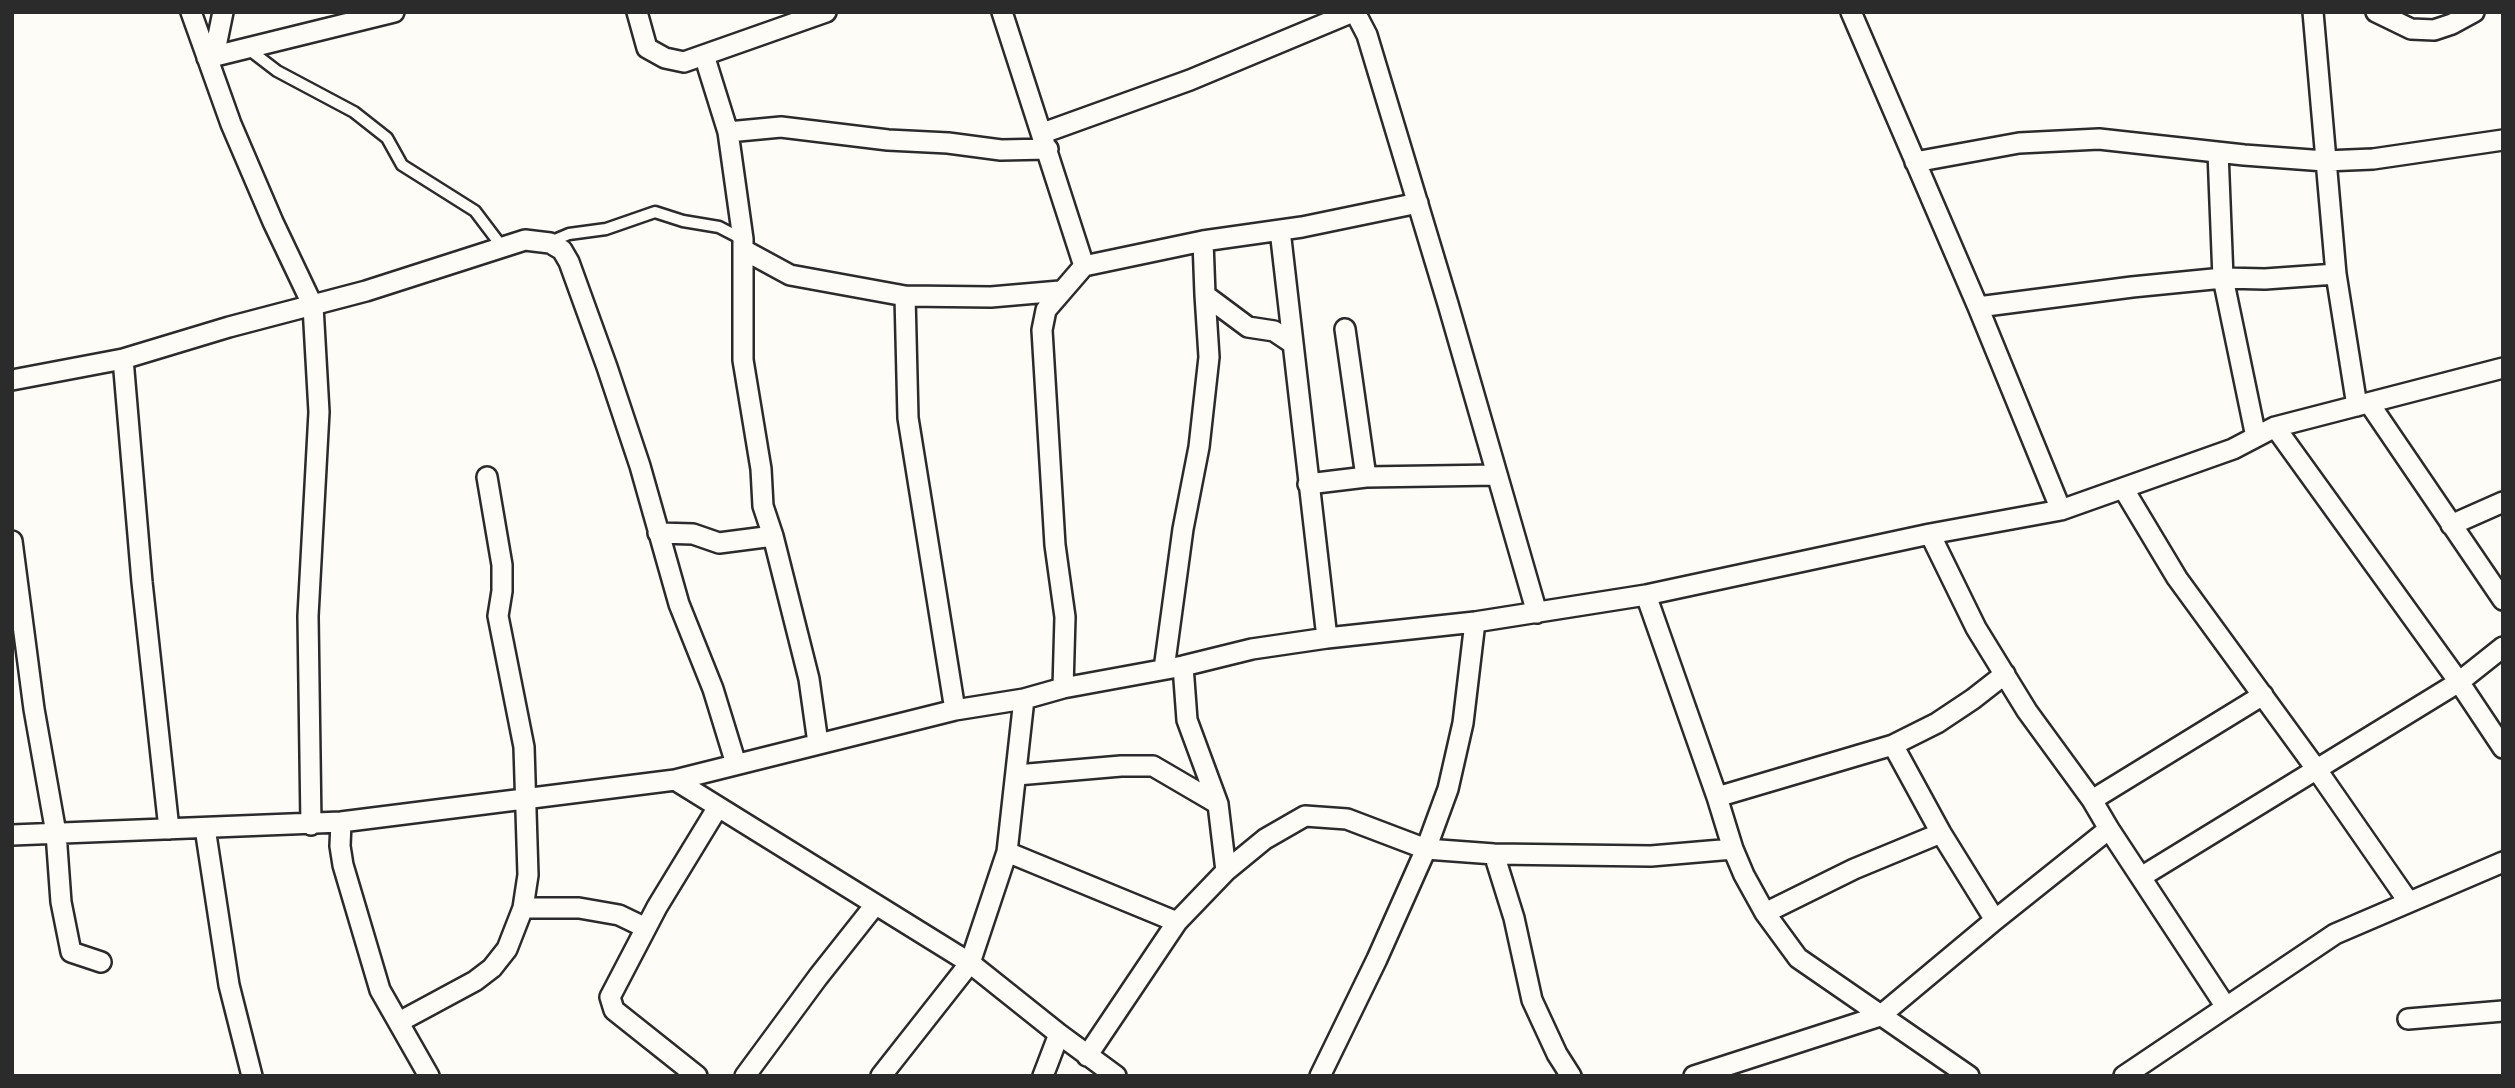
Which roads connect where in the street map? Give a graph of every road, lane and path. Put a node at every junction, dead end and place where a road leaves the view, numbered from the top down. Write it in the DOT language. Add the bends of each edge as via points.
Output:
graph roads {
  1 [pos="191,12"];
  2 [pos="223,12"];
  3 [pos="394,12"];
  4 [pos="637,12"];
  5 [pos="827,12"];
  6 [pos="1002,12"];
  7 [pos="1354,12"];
  8 [pos="1851,12"];
  9 [pos="2313,12"];
  10 [pos="2376,12"];
  11 [pos="2473,12"];
  12 [pos="365,15"];
  13 [pos="246,48"];
  14 [pos="704,55"];
  15 [pos="211,57"];
  16 [pos="728,132"];
  17 [pos="2503,140"];
  18 [pos="1045,141"];
  19 [pos="2218,152"];
  20 [pos="2325,161"];
  21 [pos="1915,162"];
  22 [pos="1418,203"];
  23 [pos="1280,230"];
  24 [pos="1202,241"];
  25 [pos="550,243"];
  26 [pos="744,245"];
  27 [pos="503,248"];
  28 [pos="1084,265"];
  29 [pos="2336,274"];
  30 [pos="2223,278"];
  31 [pos="1060,291"];
  32 [pos="1205,295"];
  33 [pos="905,296"];
  34 [pos="313,306"];
  35 [pos="1978,307"];
  36 [pos="1345,329"];
  37 [pos="1292,342"];
  38 [pos="123,359"];
  39 [pos="2503,369"];
  40 [pos="12,380"];
  41 [pos="2363,405"];
  42 [pos="2275,427"];
  43 [pos="2256,437"];
  44 [pos="1497,475"];
  45 [pos="487,477"];
  46 [pos="1366,477"];
  47 [pos="1308,484"];
  48 [pos="2123,488"];
  49 [pos="2503,502"];
  50 [pos="2060,510"];
  51 [pos="2451,525"];
  52 [pos="658,533"];
  53 [pos="1930,534"];
  54 [pos="773,536"];
  55 [pos="12,541"];
  56 [pos="1646,595"];
  57 [pos="2503,600"];
  58 [pos="1536,613"];
  59 [pos="1475,622"];
  60 [pos="18,627"];
  61 [pos="1327,638"];
  62 [pos="2498,655"];
  63 [pos="1173,668"];
  64 [pos="2005,674"];
  65 [pos="2459,682"];
  66 [pos="1063,688"];
  67 [pos="2263,695"];
  68 [pos="1024,699"];
  69 [pos="955,710"];
  70 [pos="818,743"];
  71 [pos="1893,745"];
  72 [pos="2503,748"];
  73 [pos="736,764"];
  74 [pos="2317,770"];
  75 [pos="1017,775"];
  76 [pos="675,780"];
  77 [pos="1717,797"];
  78 [pos="527,798"];
  79 [pos="2092,800"];
  80 [pos="1218,804"];
  81 [pos="718,807"];
  82 [pos="341,822"];
  83 [pos="311,825"];
  84 [pos="205,828"];
  85 [pos="169,829"];
  86 [pos="2109,829"];
  87 [pos="56,833"];
  88 [pos="1941,833"];
  89 [pos="12,835"];
  90 [pos="1426,849"];
  91 [pos="1733,849"];
  92 [pos="1007,852"];
  93 [pos="1493,854"];
  94 [pos="2503,862"];
  95 [pos="1226,871"];
  96 [pos="2141,877"];
  97 [pos="2408,901"];
  98 [pos="875,905"];
  99 [pos="523,908"];
  100 [pos="1765,913"];
  101 [pos="1995,920"];
  102 [pos="1177,922"];
  103 [pos="646,928"];
  104 [pos="101,962"];
  105 [pos="970,963"];
  106 [pos="2226,1007"];
  107 [pos="2503,1010"];
  108 [pos="1880,1016"];
  109 [pos="2408,1019"];
  110 [pos="399,1022"];
  111 [pos="1059,1034"];
  112 [pos="1087,1056"];
  113 [pos="252,1076"];
  114 [pos="429,1076"];
  115 [pos="697,1076"];
  116 [pos="744,1076"];
  117 [pos="881,1076"];
  118 [pos="1043,1076"];
  119 [pos="1116,1076"];
  120 [pos="1320,1076"];
  121 [pos="1571,1076"];
  122 [pos="1694,1076"];
  123 [pos="1969,1076"];
  124 [pos="2124,1076"];
  1 -- 15 [label="street"];
  2 -- 15 [label="street"];
  3 -- 12 [label="street"];
  4 -- 14 [label="street" via="648,48 684,62"];
  5 -- 14 [label="street"];
  6 -- 18 [label="street"];
  7 -- 18 [label="street"];
  7 -- 22 [label="street" via="1367,35"];
  8 -- 21 [label="street"];
  9 -- 20 [label="street"];
  10 -- 11 [label="street" via="2411,29 2434,30"];
  12 -- 13 [label="street"];
  13 -- 15 [label="street"];
  13 -- 27 [label="lane" via="277,72 363,118 387,138 402,165 475,211"];
  14 -- 16 [label="street"];
  15 -- 34 [label="street" via="231,124"];
  16 -- 18 [label="street" via="781,127 1001,150"];
  16 -- 26 [label="street"];
  17 -- 20 [label="street" via="2373,159"];
  18 -- 28 [label="street"];
  19 -- 20 [label="street"];
  19 -- 21 [label="street" via="2099,139 2019,143"];
  19 -- 30 [label="street"];
  20 -- 29 [label="street"];
  21 -- 35 [label="street"];
  22 -- 23 [label="street"];
  22 -- 44 [label="street"];
  23 -- 24 [label="street"];
  23 -- 37 [label="street"];
  24 -- 28 [label="street"];
  24 -- 32 [label="street"];
  25 -- 26 [label="lane" via="655,212 719,227"];
  25 -- 27 [label="street" via="525,240"];
  25 -- 52 [label="street" via="562,250 574,275"];
  26 -- 33 [label="street" via="790,275"];
  26 -- 54 [label="street" via="743,360 763,506"];
  27 -- 34 [label="street"];
  28 -- 31 [label="street"];
  29 -- 30 [label="street"];
  29 -- 41 [label="street"];
  30 -- 35 [label="street"];
  30 -- 43 [label="street"];
  31 -- 33 [label="street" via="991,297"];
  31 -- 66 [label="street" via="1046,310 1042,330 1055,545 1065,617"];
  32 -- 37 [label="street" via="1248,327 1274,331"];
  32 -- 63 [label="street" via="1209,357 1199,447 1183,529"];
  33 -- 69 [label="street" via="908,418"];
  34 -- 38 [label="street"];
  34 -- 83 [label="street" via="319,412 308,616"];
  35 -- 50 [label="street"];
  36 -- 46 [label="street"];
  37 -- 47 [label="street"];
  38 -- 40 [label="street"];
  38 -- 85 [label="street"];
  39 -- 41 [label="street"];
  41 -- 42 [label="street"];
  41 -- 51 [label="street"];
  42 -- 43 [label="street"];
  42 -- 65 [label="street"];
  43 -- 48 [label="street"];
  44 -- 46 [label="street"];
  44 -- 58 [label="street"];
  45 -- 78 [label="street" via="502,565 498,616 524,747"];
  46 -- 47 [label="street"];
  47 -- 61 [label="street"];
  48 -- 50 [label="street"];
  48 -- 67 [label="street" via="2177,578"];
  49 -- 51 [label="street"];
  50 -- 53 [label="street"];
  51 -- 57 [label="street"];
  52 -- 54 [label="street" via="693,534 719,543"];
  52 -- 73 [label="street"];
  53 -- 56 [label="street"];
  53 -- 64 [label="street" via="1976,628"];
  54 -- 70 [label="street" via="809,679"];
  55 -- 60 [label="street"];
  56 -- 58 [label="street"];
  56 -- 77 [label="street"];
  58 -- 59 [label="street"];
  59 -- 61 [label="street"];
  59 -- 90 [label="street" via="1463,723 1448,789"];
  60 -- 87 [label="street"];
  61 -- 63 [label="street" via="1252,649"];
  62 -- 65 [label="street"];
  63 -- 66 [label="street"];
  63 -- 80 [label="street"];
  64 -- 71 [label="street" via="1955,711"];
  64 -- 79 [label="street"];
  65 -- 72 [label="street"];
  65 -- 74 [label="street"];
  66 -- 68 [label="street"];
  67 -- 74 [label="street"];
  67 -- 79 [label="street"];
  68 -- 69 [label="street"];
  68 -- 75 [label="street"];
  69 -- 70 [label="street"];
  70 -- 73 [label="street"];
  71 -- 77 [label="street"];
  71 -- 88 [label="street"];
  73 -- 76 [label="street"];
  74 -- 96 [label="street"];
  74 -- 97 [label="street"];
  75 -- 80 [label="street" via="1153,766"];
  75 -- 92 [label="street"];
  76 -- 78 [label="street"];
  76 -- 81 [label="street"];
  77 -- 91 [label="street"];
  78 -- 82 [label="street"];
  78 -- 99 [label="street" via="528,874"];
  79 -- 86 [label="street"];
  80 -- 95 [label="street"];
  81 -- 98 [label="street"];
  81 -- 103 [label="street"];
  82 -- 83 [label="street"];
  82 -- 110 [label="street" via="342,865 380,990"];
  83 -- 84 [label="street"];
  84 -- 85 [label="street"];
  84 -- 113 [label="street" via="229,985"];
  85 -- 87 [label="street"];
  86 -- 96 [label="street"];
  86 -- 101 [label="street"];
  87 -- 89 [label="street"];
  87 -- 104 [label="street" via="61,902 71,952"];
  88 -- 100 [label="street"];
  88 -- 101 [label="street"];
  90 -- 93 [label="street"];
  90 -- 95 [label="street" via="1347,820 1305,817 1265,839"];
  90 -- 120 [label="street"];
  91 -- 93 [label="street" via="1651,856"];
  91 -- 100 [label="street"];
  92 -- 102 [label="street"];
  92 -- 105 [label="street"];
  93 -- 121 [label="street" via="1514,918 1532,1000"];
  94 -- 97 [label="street"];
  95 -- 102 [label="street"];
  96 -- 106 [label="street"];
  97 -- 106 [label="street" via="2335,934"];
  98 -- 105 [label="street"];
  98 -- 116 [label="street"];
  99 -- 103 [label="street" via="579,908 619,915"];
  99 -- 110 [label="street" via="507,949 492,968"];
  100 -- 108 [label="street" via="1798,958"];
  101 -- 108 [label="street"];
  102 -- 112 [label="street"];
  103 -- 115 [label="street" via="610,997 614,1010"];
  105 -- 111 [label="street"];
  105 -- 117 [label="street"];
  106 -- 124 [label="street"];
  107 -- 109 [label="street"];
  108 -- 122 [label="street"];
  108 -- 123 [label="street"];
  110 -- 114 [label="street"];
  111 -- 112 [label="street"];
  111 -- 118 [label="street"];
  112 -- 119 [label="street"];
}
